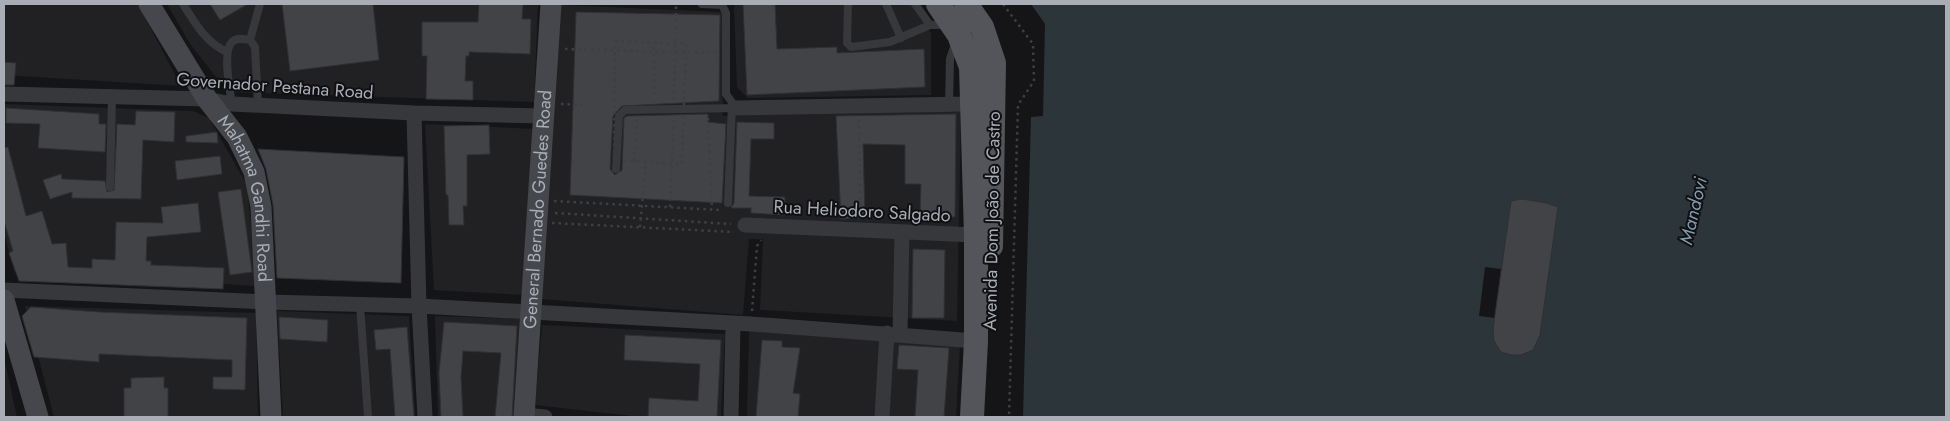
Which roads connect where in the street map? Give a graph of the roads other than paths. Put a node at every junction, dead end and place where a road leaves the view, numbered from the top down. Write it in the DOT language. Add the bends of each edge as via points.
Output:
graph roads {
  1 [pos="149,4"];
  2 [pos="183,4"];
  3 [pos="260,4"];
  4 [pos="551,4"];
  5 [pos="702,4"];
  6 [pos="848,4"];
  7 [pos="886,4"];
  8 [pos="915,4"];
  9 [pos="966,4"];
  10 [pos="949,28"];
  11 [pos="901,38"];
  12 [pos="250,40"];
  13 [pos="227,52"];
  14 [pos="4,94"];
  15 [pos="112,97"];
  16 [pos="206,99"];
  17 [pos="232,104"];
  18 [pos="960,104"];
  19 [pos="258,105"];
  20 [pos="734,105"];
  21 [pos="545,109"];
  22 [pos="414,113"];
  23 [pos="616,169"];
  24 [pos="110,187"];
  25 [pos="729,207"];
  26 [pos="741,228"];
  27 [pos="902,232"];
  28 [pos="976,235"];
  29 [pos="4,290"];
  30 [pos="4,300"];
  31 [pos="266,302"];
  32 [pos="360,305"];
  33 [pos="419,306"];
  34 [pos="532,313"];
  35 [pos="733,324"];
  36 [pos="893,334"];
  37 [pos="976,341"];
  38 [pos="524,416"];
  39 [pos="38,417"];
  40 [pos="271,417"];
  41 [pos="368,417"];
  42 [pos="425,417"];
  43 [pos="545,417"];
  44 [pos="731,417"];
  45 [pos="882,417"];
  46 [pos="972,417"];
  47 [pos="986,417"];
  1 -- 16 [label="main road, Mahatma Gandhi Road"];
  2 -- 13 [label="lane" via="213,46"];
  3 -- 12 [label="lane"];
  4 -- 21 [label="main road, General Bernado Guedes Road"];
  5 -- 20 [label="lane" via="722,5 726,13 726,94"];
  6 -- 11 [label="lane" via="847,43 851,47"];
  7 -- 11 [label="lane"];
  8 -- 10 [label="lane"];
  9 -- 47 [label="main road, Avenida Dom João de Castro" via="982,27 994,63"];
  10 -- 11 [label="lane"];
  10 -- 18 [label="main road, Avenida Dom João de Castro" via="971,67"];
  12 -- 13 [label="lane" via="239,38 231,42"];
  12 -- 19 [label="lane" via="255,47"];
  13 -- 17 [label="lane"];
  14 -- 15 [label="street, Governador Pestana Road"];
  15 -- 16 [label="street, Governador Pestana Road"];
  15 -- 24 [label="lane"];
  16 -- 17 [label="street, Governador Pestana Road"];
  16 -- 31 [label="main road, Mahatma Gandhi Road" via="237,137 254,172 262,207"];
  17 -- 19 [label="street, Governador Pestana Road"];
  18 -- 20 [label="street"];
  18 -- 28 [label="main road, Avenida Dom João de Castro"];
  19 -- 22 [label="street, Governador Pestana Road"];
  20 -- 23 [label="lane" via="625,110 619,116"];
  20 -- 25 [label="lane"];
  21 -- 22 [label="street, Governador Pestana Road"];
  21 -- 34 [label="main road, General Bernado Guedes Road"];
  22 -- 33 [label="street"];
  26 -- 27 [label="street, Rua Heliodoro Salgado" via="772,225"];
  27 -- 28 [label="street, Rua Heliodoro Salgado"];
  27 -- 36 [label="street"];
  28 -- 37 [label="main road, Avenida Dom João de Castro"];
  29 -- 31 [label="street"];
  30 -- 39 [label="main road"];
  31 -- 32 [label="street"];
  31 -- 40 [label="main road, Mahatma Gandhi Road"];
  32 -- 33 [label="street"];
  32 -- 41 [label="lane"];
  33 -- 34 [label="street"];
  33 -- 42 [label="street"];
  34 -- 35 [label="street"];
  34 -- 38 [label="main road, General Bernado Guedes Road"];
  35 -- 36 [label="street"];
  35 -- 44 [label="street"];
  36 -- 37 [label="street"];
  36 -- 45 [label="street"];
  37 -- 46 [label="main road, Avenida Dom João de Castro"];
  38 -- 43 [label="street"];
}
